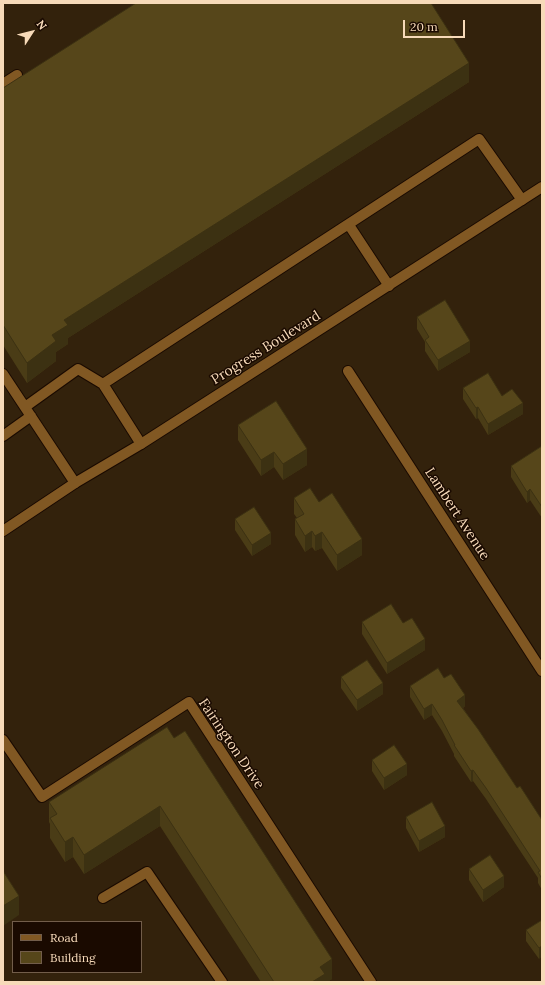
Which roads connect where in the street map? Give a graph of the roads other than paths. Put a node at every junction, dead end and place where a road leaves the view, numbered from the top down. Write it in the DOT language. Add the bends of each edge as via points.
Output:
graph roads {
  1 [pos="17,75"];
  2 [pos="3,84"];
  3 [pos="542,187"];
  4 [pos="522,200"];
  5 [pos="349,225"];
  6 [pos="389,286"];
  7 [pos="348,372"];
  8 [pos="3,374"];
  9 [pos="103,384"];
  10 [pos="25,407"];
  11 [pos="31,416"];
  12 [pos="3,436"];
  13 [pos="141,444"];
  14 [pos="75,483"];
  15 [pos="3,531"];
  16 [pos="542,671"];
  17 [pos="3,740"];
  18 [pos="103,898"];
  19 [pos="222,982"];
  20 [pos="370,982"];
  1 -- 2 [label="street"];
  3 -- 4 [label="street, Progress Boulevard"];
  4 -- 5 [label="street" via="479,139"];
  4 -- 6 [label="street, Progress Boulevard"];
  5 -- 6 [label="street"];
  5 -- 9 [label="street"];
  6 -- 13 [label="street, Progress Boulevard"];
  7 -- 16 [label="street, Lambert Avenue"];
  8 -- 10 [label="street"];
  9 -- 10 [label="street" via="78,369"];
  9 -- 13 [label="street"];
  10 -- 11 [label="street"];
  11 -- 12 [label="street"];
  11 -- 14 [label="street"];
  13 -- 14 [label="street, Progress Boulevard"];
  14 -- 15 [label="street, Progress Boulevard"];
  17 -- 20 [label="street, Fairington Drive" via="42,797 189,702"];
  18 -- 19 [label="street" via="147,872"];
}
